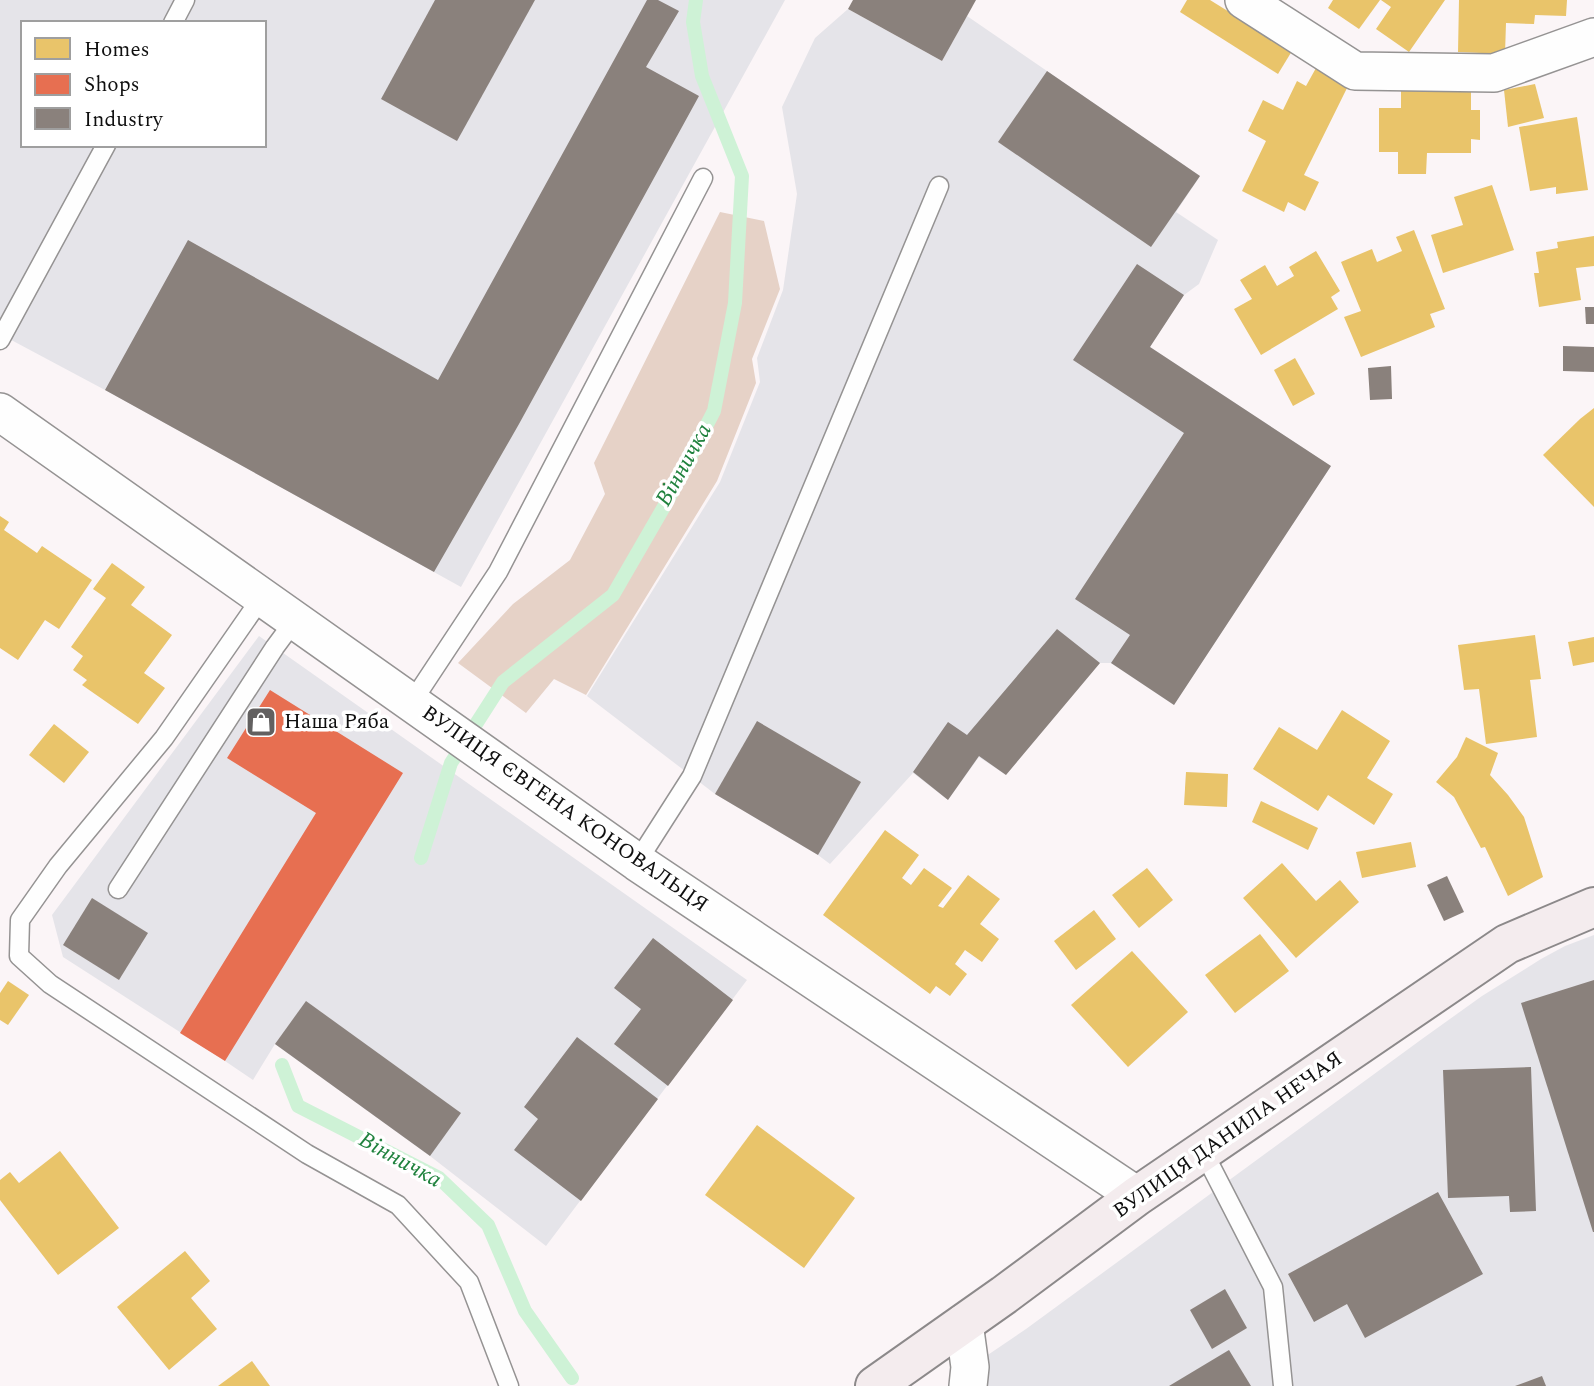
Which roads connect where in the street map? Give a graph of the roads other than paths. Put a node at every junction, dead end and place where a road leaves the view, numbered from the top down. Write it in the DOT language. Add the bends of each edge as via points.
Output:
graph roads {
  1 [pos="185,0"];
  2 [pos="1244,0"];
  3 [pos="174,21"];
  4 [pos="1594,37"];
  5 [pos="105,147"];
  6 [pos="703,178"];
  7 [pos="939,186"];
  8 [pos="0,340"];
  9 [pos="3,421"];
  10 [pos="262,597"];
  11 [pos="295,620"];
  12 [pos="412,702"];
  13 [pos="637,862"];
  14 [pos="118,889"];
  15 [pos="1594,907"];
  16 [pos="1203,1151"];
  17 [pos="1137,1196"];
  18 [pos="964,1323"];
  19 [pos="509,1386"];
  20 [pos="875,1386"];
  21 [pos="968,1386"];
  22 [pos="1283,1386"];
  1 -- 3 [label="lane"];
  2 -- 4 [label="street" via="1356,71 1494,73"];
  5 -- 8 [label="lane"];
  6 -- 12 [label="lane" via="498,572"];
  7 -- 13 [label="lane" via="692,776"];
  9 -- 10 [label="street, ВУЛИЦЯ ЄВГЕНА КОНОВАЛЬЦЯ"];
  10 -- 11 [label="street, ВУЛИЦЯ ЄВГЕНА КОНОВАЛЬЦЯ"];
  10 -- 19 [label="lane" via="164,738 58,866 20,920 19,956 50,984 307,1154 398,1205 469,1282"];
  11 -- 12 [label="street, ВУЛИЦЯ ЄВГЕНА КОНОВАЛЬЦЯ"];
  11 -- 14 [label="lane"];
  12 -- 13 [label="street, ВУЛИЦЯ ЄВГЕНА КОНОВАЛЬЦЯ"];
  13 -- 17 [label="street, ВУЛИЦЯ ЄВГЕНА КОНОВАЛЬЦЯ"];
  15 -- 16 [label="main road, ВУЛИЦЯ ДАНИЛА НЕЧАЯ" via="1507,944"];
  16 -- 17 [label="main road, ВУЛИЦЯ ДАНИЛА НЕЧАЯ"];
  16 -- 22 [label="lane" via="1273,1287"];
  17 -- 18 [label="main road, ВУЛИЦЯ ДАНИЛА НЕЧАЯ"];
  18 -- 20 [label="main road, ВУЛИЦЯ ДАНИЛА НЕЧАЯ"];
  18 -- 21 [label="street"];
}
